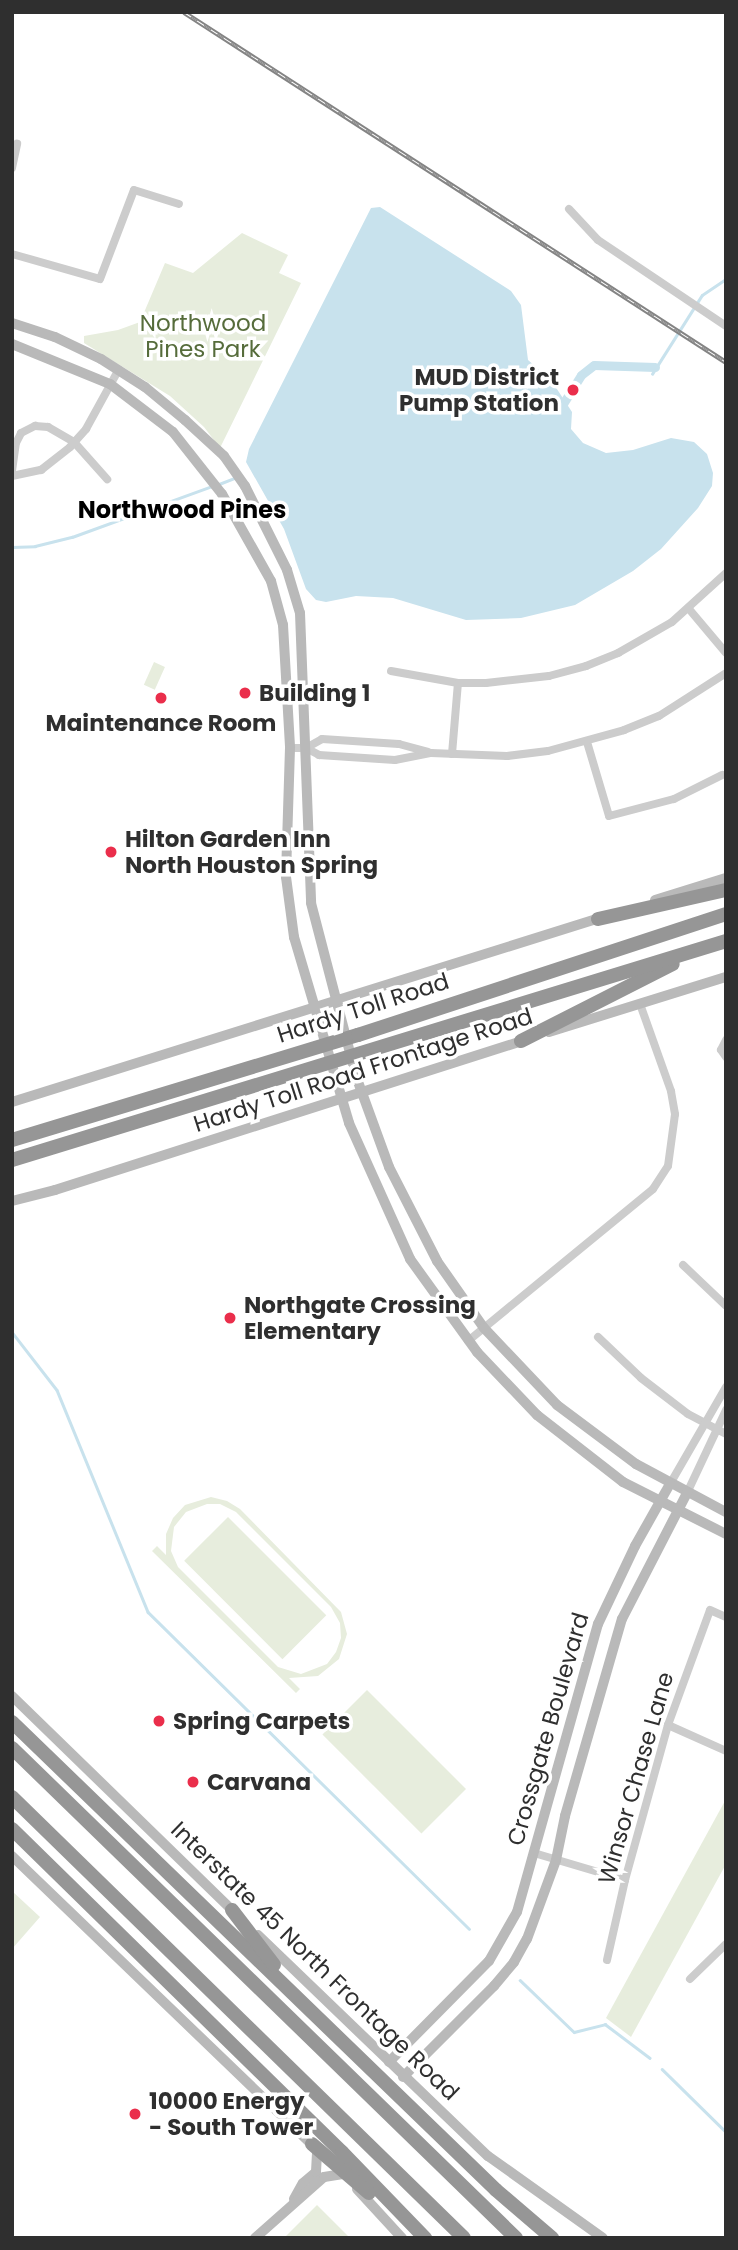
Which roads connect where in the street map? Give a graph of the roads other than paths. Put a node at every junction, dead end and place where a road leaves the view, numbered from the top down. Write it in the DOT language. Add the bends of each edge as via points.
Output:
graph roads {
  1 [pos="17,144"];
  2 [pos="12,168"];
  3 [pos="179,204"];
  4 [pos="569,209"];
  5 [pos="12,254"];
  6 [pos="12,323"];
  7 [pos="726,326"];
  8 [pos="12,344"];
  9 [pos="119,369"];
  10 [pos="110,384"];
  11 [pos="74,442"];
  12 [pos="12,473"];
  13 [pos="107,479"];
  14 [pos="726,573"];
  15 [pos="689,609"];
  16 [pos="726,653"];
  17 [pos="391,671"];
  18 [pos="726,673"];
  19 [pos="458,683"];
  20 [pos="587,742"];
  21 [pos="290,748"];
  22 [pos="306,748"];
  23 [pos="431,753"];
  24 [pos="452,754"];
  25 [pos="722,775"];
  26 [pos="286,877"];
  27 [pos="307,877"];
  28 [pos="726,878"];
  29 [pos="726,890"];
  30 [pos="726,914"];
  31 [pos="598,919"];
  32 [pos="726,941"];
  33 [pos="708,947"];
  34 [pos="726,977"];
  35 [pos="335,1002"];
  36 [pos="640,1004"];
  37 [pos="316,1008"];
  38 [pos="726,1040"];
  39 [pos="522,1041"];
  40 [pos="726,1058"];
  41 [pos="362,1092"];
  42 [pos="340,1093"];
  43 [pos="12,1102"];
  44 [pos="12,1140"];
  45 [pos="12,1160"];
  46 [pos="12,1201"];
  47 [pos="410,1211"];
  48 [pos="390,1219"];
  49 [pos="683,1265"];
  50 [pos="726,1306"];
  51 [pos="484,1328"];
  52 [pos="598,1337"];
  53 [pos="468,1341"];
  54 [pos="726,1387"];
  55 [pos="726,1410"];
  56 [pos="703,1422"];
  57 [pos="583,1426"];
  58 [pos="722,1432"];
  59 [pos="570,1443"];
  60 [pos="670,1484"];
  61 [pos="687,1493"];
  62 [pos="660,1502"];
  63 [pos="677,1511"];
  64 [pos="726,1512"];
  65 [pos="726,1534"];
  66 [pos="604,1612"];
  67 [pos="726,1617"];
  68 [pos="622,1619"];
  69 [pos="12,1696"];
  70 [pos="12,1722"];
  71 [pos="668,1725"];
  72 [pos="568,1731"];
  73 [pos="587,1738"];
  74 [pos="12,1748"];
  75 [pos="726,1751"];
  76 [pos="12,1797"];
  77 [pos="12,1829"];
  78 [pos="534,1853"];
  79 [pos="12,1856"];
  80 [pos="556,1860"];
  81 [pos="625,1880"];
  82 [pos="232,1910"];
  83 [pos="726,1944"];
  84 [pos="607,1960"];
  85 [pos="690,1979"];
  86 [pos="388,2062"];
  87 [pos="403,2077"];
  88 [pos="314,2147"];
  89 [pos="343,2174"];
  90 [pos="292,2203"];
  91 [pos="255,2238"];
  92 [pos="402,2238"];
  93 [pos="422,2238"];
  94 [pos="464,2238"];
  95 [pos="516,2238"];
  96 [pos="537,2238"];
  97 [pos="552,2238"];
  98 [pos="603,2238"];
  1 -- 2 [label="street"];
  3 -- 5 [label="street" via="134,190 100,279"];
  4 -- 7 [label="street" via="598,240"];
  6 -- 9 [label="main road" via="71,344"];
  8 -- 10 [label="main road"];
  9 -- 10 [label="street"];
  9 -- 22 [label="main road" via="176,412 233,468 287,570 300,613"];
  10 -- 11 [label="street"];
  10 -- 21 [label="main road" via="173,432 222,494 266,572 283,625"];
  11 -- 12 [label="street" via="41,470"];
  11 -- 12 [label="street" via="48,427 28,429 16,443"];
  11 -- 13 [label="street"];
  14 -- 15 [label="street"];
  15 -- 16 [label="street"];
  15 -- 19 [label="street" via="646,638 586,666 513,682"];
  17 -- 19 [label="street"];
  18 -- 20 [label="street" via="659,716"];
  19 -- 24 [label="street"];
  20 -- 24 [label="street" via="507,756"];
  20 -- 25 [label="street" via="609,816 674,799"];
  21 -- 22 [label="street"];
  21 -- 26 [label="main road"];
  22 -- 23 [label="street" via="319,755 395,760"];
  22 -- 23 [label="street" via="322,739 399,744"];
  22 -- 27 [label="main road"];
  23 -- 24 [label="street"];
  26 -- 27 [label="main road"];
  26 -- 37 [label="main road" via="294,937"];
  27 -- 35 [label="main road"];
  28 -- 31 [label="main road"];
  29 -- 31 [label="highway"];
  30 -- 44 [label="highway, Hardy Toll Road" via="358,1035"];
  31 -- 35 [label="main road"];
  32 -- 33 [label="highway, Hardy Toll Road"];
  33 -- 39 [label="highway"];
  33 -- 45 [label="highway, Hardy Toll Road"];
  34 -- 36 [label="main road, Hardy Toll Road Frontage Road"];
  35 -- 37 [label="main road"];
  35 -- 41 [label="main road"];
  36 -- 39 [label="main road, Hardy Toll Road Frontage Road"];
  36 -- 51 [label="street" via="675,1114 668,1166 653,1189"];
  37 -- 42 [label="main road"];
  37 -- 43 [label="main road"];
  38 -- 40 [label="street" via="721,1050"];
  39 -- 41 [label="main road, Hardy Toll Road Frontage Road"];
  41 -- 42 [label="main road, Hardy Toll Road Frontage Road"];
  41 -- 47 [label="main road"];
  42 -- 46 [label="main road, Hardy Toll Road Frontage Road"];
  42 -- 48 [label="main road"];
  47 -- 48 [label="main road"];
  47 -- 51 [label="main road" via="437,1261"];
  48 -- 53 [label="main road" via="410,1259"];
  49 -- 50 [label="street"];
  51 -- 53 [label="street"];
  51 -- 57 [label="main road" via="518,1367"];
  52 -- 56 [label="street" via="641,1378"];
  53 -- 59 [label="main road" via="516,1395"];
  54 -- 56 [label="street, Crossgate Boulevard"];
  55 -- 58 [label="street, Crossgate Boulevard"];
  56 -- 58 [label="street"];
  56 -- 60 [label="street, Crossgate Boulevard"];
  57 -- 59 [label="main road"];
  57 -- 60 [label="main road"];
  58 -- 61 [label="street, Crossgate Boulevard"];
  59 -- 62 [label="main road" via="623,1482"];
  60 -- 61 [label="main road"];
  60 -- 62 [label="main road, Crossgate Boulevard"];
  61 -- 63 [label="main road, Crossgate Boulevard"];
  61 -- 64 [label="main road"];
  62 -- 63 [label="main road"];
  62 -- 66 [label="main road, Crossgate Boulevard"];
  63 -- 65 [label="main road"];
  63 -- 68 [label="main road, Crossgate Boulevard"];
  66 -- 68 [label="main road"];
  66 -- 72 [label="main road, Crossgate Boulevard"];
  67 -- 71 [label="street, Winsor Chase Lane" via="710,1610"];
  68 -- 73 [label="main road, Crossgate Boulevard"];
  69 -- 82 [label="main road, Interstate 45 North Frontage Road"];
  70 -- 97 [label="highway" via="496,2190"];
  71 -- 75 [label="street"];
  71 -- 81 [label="street, Winsor Chase Lane"];
  72 -- 73 [label="main road"];
  72 -- 78 [label="main road, Crossgate Boulevard"];
  73 -- 80 [label="main road, Crossgate Boulevard"];
  74 -- 95 [label="highway"];
  76 -- 94 [label="highway"];
  77 -- 93 [label="highway"];
  78 -- 80 [label="street"];
  78 -- 86 [label="main road, Crossgate Boulevard" via="517,1912 499,1947"];
  79 -- 88 [label="main road"];
  80 -- 81 [label="street"];
  80 -- 87 [label="main road, Crossgate Boulevard" via="536,1920 514,1962"];
  81 -- 84 [label="street, Winsor Chase Lane"];
  82 -- 86 [label="main road, Interstate 45 North Frontage Road"];
  82 -- 96 [label="highway" via="288,1984"];
  83 -- 85 [label="street"];
  86 -- 87 [label="main road, Interstate 45 North Frontage Road"];
  87 -- 98 [label="main road, Interstate 45 North Frontage Road" via="488,2156"];
  88 -- 89 [label="main road"];
  88 -- 90 [label="main road" via="316,2172 303,2183"];
  88 -- 93 [label="highway"];
  89 -- 90 [label="main road" via="324,2177"];
  89 -- 92 [label="main road"];
  90 -- 91 [label="main road"];
}
